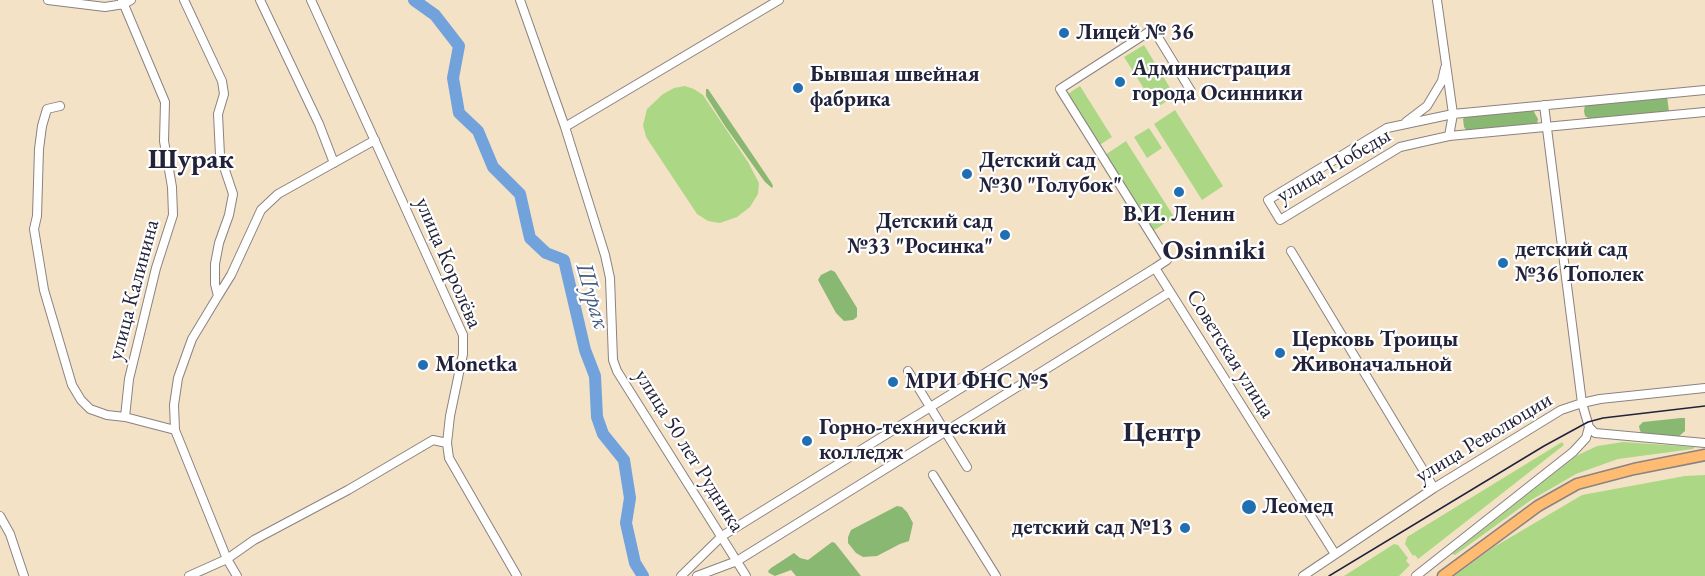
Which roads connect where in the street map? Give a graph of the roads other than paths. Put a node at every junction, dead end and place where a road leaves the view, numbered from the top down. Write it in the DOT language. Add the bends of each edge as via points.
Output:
graph roads {
  1 [pos="48,0"];
  2 [pos="184,0"];
  3 [pos="260,0"];
  4 [pos="311,0"];
  5 [pos="779,0"];
  6 [pos="1437,0"];
  7 [pos="126,1"];
  8 [pos="520,1"];
  9 [pos="1446,62"];
  10 [pos="1705,90"];
  11 [pos="1191,91"];
  12 [pos="1544,105"];
  13 [pos="60,106"];
  14 [pos="1705,112"];
  15 [pos="1454,114"];
  16 [pos="1403,124"];
  17 [pos="565,127"];
  18 [pos="1546,127"];
  19 [pos="1449,136"];
  20 [pos="375,140"];
  21 [pos="334,163"];
  22 [pos="1291,250"];
  23 [pos="1155,268"];
  24 [pos="1170,292"];
  25 [pos="218,296"];
  26 [pos="908,371"];
  27 [pos="1705,388"];
  28 [pos="1581,403"];
  29 [pos="930,407"];
  30 [pos="125,417"];
  31 [pos="1589,427"];
  32 [pos="175,430"];
  33 [pos="945,431"];
  34 [pos="447,443"];
  35 [pos="1705,443"];
  36 [pos="1705,455"];
  37 [pos="968,467"];
  38 [pos="933,475"];
  39 [pos="1434,488"];
  40 [pos="0,516"];
  41 [pos="722,536"];
  42 [pos="1335,554"];
  43 [pos="227,559"];
  44 [pos="737,561"];
  45 [pos="24,576"];
  46 [pos="189,576"];
  47 [pos="237,576"];
  48 [pos="518,576"];
  49 [pos="681,576"];
  50 [pos="697,576"];
  51 [pos="746,576"];
  52 [pos="996,576"];
  53 [pos="1303,576"];
  54 [pos="1416,576"];
  55 [pos="1443,576"];
  1 -- 7 [label="street" via="105,7"];
  2 -- 25 [label="street" via="222,81 224,94 218,114 220,155 233,194 215,264"];
  3 -- 21 [label="street"];
  4 -- 20 [label="street, улица Королёва"];
  5 -- 17 [label="street"];
  6 -- 9 [label="street"];
  7 -- 30 [label="street, улица Калинина" via="165,102 164,141 173,215 129,379"];
  8 -- 17 [label="street, улица 50 лет Рудника"];
  9 -- 15 [label="street"];
  9 -- 16 [label="street" via="1434,96"];
  10 -- 12 [label="street, улица Победы"];
  11 -- 23 [label="street" via="1152,29 1060,88 1167,260"];
  12 -- 15 [label="street, улица Победы"];
  12 -- 18 [label="street"];
  13 -- 30 [label="street" via="47,109 39,148 34,229 44,290 72,385 81,400 107,415"];
  14 -- 18 [label="street, улица Победы"];
  15 -- 16 [label="street, улица Победы"];
  15 -- 19 [label="street"];
  16 -- 19 [label="street, улица Победы" via="1387,128 1268,200 1280,220 1400,147"];
  17 -- 41 [label="street, улица 50 лет Рудника" via="605,255 617,371"];
  18 -- 19 [label="street, улица Победы"];
  18 -- 28 [label="street"];
  20 -- 21 [label="street"];
  20 -- 34 [label="street, улица Королёва" via="463,335"];
  21 -- 25 [label="street" via="278,195 261,210"];
  22 -- 39 [label="street"];
  23 -- 24 [label="street, Советская улица"];
  23 -- 29 [label="street"];
  24 -- 33 [label="street"];
  24 -- 42 [label="street, Советская улица"];
  25 -- 32 [label="street" via="192,339 178,378"];
  26 -- 29 [label="street"];
  27 -- 28 [label="street, улица Революции"];
  28 -- 31 [label="street"];
  28 -- 39 [label="street, улица Революции" via="1561,410"];
  29 -- 33 [label="street"];
  29 -- 41 [label="street"];
  30 -- 32 [label="street"];
  31 -- 35 [label="street" via="1596,433"];
  31 -- 54 [label="street" via="1586,438 1572,452"];
  32 -- 43 [label="street"];
  33 -- 37 [label="street"];
  33 -- 44 [label="street"];
  34 -- 43 [label="street" via="434,440 254,540"];
  34 -- 48 [label="street, улица Королёва" via="449,458"];
  36 -- 55 [label="main road" via="1634,468 1577,484 1538,506"];
  38 -- 52 [label="street"];
  39 -- 42 [label="street, улица Революции"];
  40 -- 45 [label="street"];
  41 -- 44 [label="street, улица 50 лет Рудника"];
  41 -- 49 [label="street"];
  42 -- 53 [label="street, улица Революции"];
  43 -- 46 [label="street"];
  43 -- 47 [label="street"];
  44 -- 50 [label="street"];
  44 -- 51 [label="street, улица 50 лет Рудника"];
}
